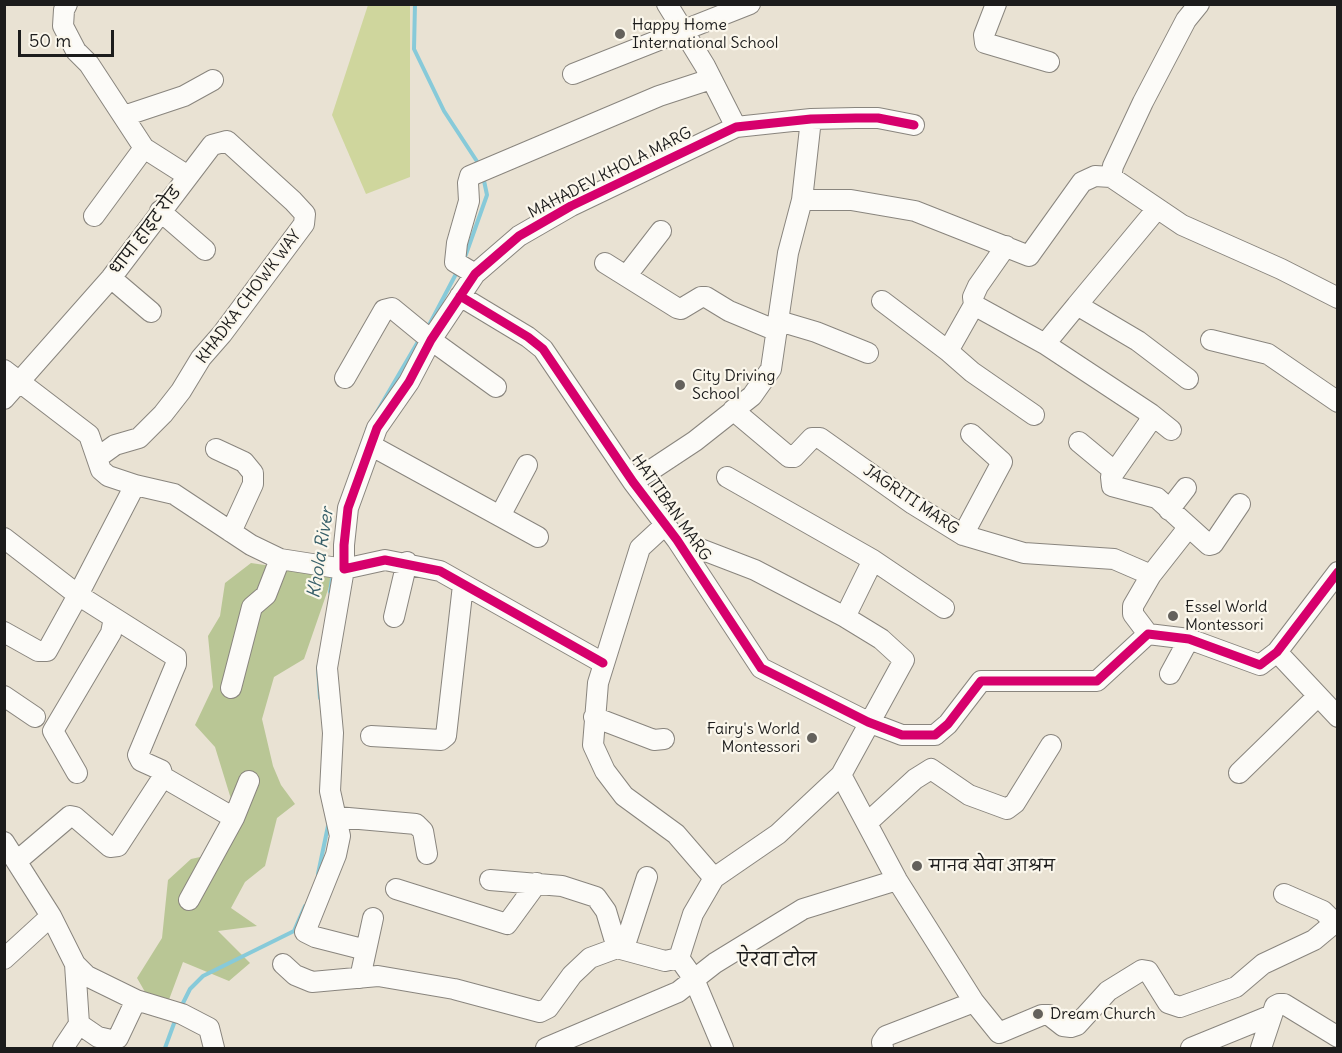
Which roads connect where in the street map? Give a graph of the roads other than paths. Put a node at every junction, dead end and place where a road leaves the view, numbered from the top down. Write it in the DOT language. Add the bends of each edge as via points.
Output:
graph roads {
  1 [pos="67,4"];
  2 [pos="667,4"];
  3 [pos="750,4"];
  4 [pos="996,4"];
  5 [pos="1199,4"];
  6 [pos="682,32"];
  7 [pos="1049,62"];
  8 [pos="573,74"];
  9 [pos="711,79"];
  10 [pos="213,80"];
  11 [pos="124,116"];
  12 [pos="811,119"];
  13 [pos="914,124"];
  14 [pos="736,127"];
  15 [pos="144,148"];
  16 [pos="188,176"];
  17 [pos="1111,177"];
  18 [pos="802,200"];
  19 [pos="1156,210"];
  20 [pos="160,211"];
  21 [pos="94,216"];
  22 [pos="661,231"];
  23 [pos="1005,246"];
  24 [pos="205,250"];
  25 [pos="604,263"];
  26 [pos="465,268"];
  27 [pos="627,275"];
  28 [pos="111,278"];
  29 [pos="460,296"];
  30 [pos="1338,298"];
  31 [pos="882,302"];
  32 [pos="974,305"];
  33 [pos="1077,305"];
  34 [pos="151,312"];
  35 [pos="778,326"];
  36 [pos="426,335"];
  37 [pos="1210,340"];
  38 [pos="1045,344"];
  39 [pos="948,351"];
  40 [pos="868,353"];
  41 [pos="4,370"];
  42 [pos="345,378"];
  43 [pos="1188,379"];
  44 [pos="20,382"];
  45 [pos="496,387"];
  46 [pos="4,399"];
  47 [pos="1338,402"];
  48 [pos="733,410"];
  49 [pos="1151,414"];
  50 [pos="1034,415"];
  51 [pos="1171,430"];
  52 [pos="971,434"];
  53 [pos="1079,442"];
  54 [pos="372,446"];
  55 [pos="216,449"];
  56 [pos="97,458"];
  57 [pos="527,465"];
  58 [pos="1114,471"];
  59 [pos="727,477"];
  60 [pos="633,482"];
  61 [pos="135,485"];
  62 [pos="1186,488"];
  63 [pos="1240,504"];
  64 [pos="1169,510"];
  65 [pos="500,516"];
  66 [pos="1186,525"];
  67 [pos="231,532"];
  68 [pos="672,532"];
  69 [pos="963,535"];
  70 [pos="538,537"];
  71 [pos="4,538"];
  72 [pos="280,559"];
  73 [pos="873,560"];
  74 [pos="407,562"];
  75 [pos="333,568"];
  76 [pos="1338,572"];
  77 [pos="1151,575"];
  78 [pos="463,585"];
  79 [pos="78,595"];
  80 [pos="944,608"];
  81 [pos="394,617"];
  82 [pos="845,617"];
  83 [pos="114,618"];
  84 [pos="4,632"];
  85 [pos="1148,634"];
  86 [pos="1189,639"];
  87 [pos="1277,652"];
  88 [pos="603,663"];
  89 [pos="1170,674"];
  90 [pos="231,688"];
  91 [pos="4,696"];
  92 [pos="1318,696"];
  93 [pos="35,717"];
  94 [pos="594,717"];
  95 [pos="1338,717"];
  96 [pos="868,722"];
  97 [pos="370,736"];
  98 [pos="664,738"];
  99 [pos="1051,745"];
  100 [pos="77,773"];
  101 [pos="1239,773"];
  102 [pos="841,775"];
  103 [pos="163,777"];
  104 [pos="249,781"];
  105 [pos="337,817"];
  106 [pos="234,818"];
  107 [pos="867,823"];
  108 [pos="4,842"];
  109 [pos="427,854"];
  110 [pos="17,861"];
  111 [pos="647,877"];
  112 [pos="714,878"];
  113 [pos="490,880"];
  114 [pos="897,880"];
  115 [pos="537,883"];
  116 [pos="396,889"];
  117 [pos="1284,894"];
  118 [pos="189,900"];
  119 [pos="51,916"];
  120 [pos="373,918"];
  121 [pos="1336,922"];
  122 [pos="621,948"];
  123 [pos="366,950"];
  124 [pos="679,958"];
  125 [pos="4,959"];
  126 [pos="75,964"];
  127 [pos="283,964"];
  128 [pos="360,978"];
  129 [pos="694,979"];
  130 [pos="136,1000"];
  131 [pos="974,1002"];
  132 [pos="1272,1015"];
  133 [pos="79,1023"];
  134 [pos="1338,1037"];
  135 [pos="585,1041"];
  136 [pos="63,1048"];
  137 [pos="214,1048"];
  138 [pos="546,1048"];
  139 [pos="723,1048"];
  140 [pos="883,1048"];
  141 [pos="1191,1048"];
  142 [pos="1261,1048"];
  1 -- 11 [label="street, धापा हाइट रोड" via="63,26 76,51"];
  2 -- 6 [label="street"];
  3 -- 6 [label="street"];
  4 -- 7 [label="street" via="984,35 985,43"];
  5 -- 17 [label="street" via="1186,20 1143,102"];
  6 -- 8 [label="street"];
  6 -- 9 [label="street"];
  9 -- 14 [label="street"];
  9 -- 26 [label="street" via="659,96 470,176 469,201 457,243"];
  10 -- 11 [label="street" via="184,96"];
  11 -- 15 [label="street, धापा हाइट रोड"];
  12 -- 13 [label="street" via="878,118"];
  12 -- 14 [label="street"];
  12 -- 18 [label="street, HATTIBAN MARG"];
  14 -- 26 [label="street, MAHADEV KHOLA MARG" via="571,206"];
  15 -- 16 [label="street, धापा हाइट रोड"];
  15 -- 21 [label="street"];
  16 -- 20 [label="street, धापा हाइट रोड"];
  16 -- 56 [label="street, KHADKA CHOWK WAY" via="212,145 227,141 293,201 305,214 304,224 163,414 139,438 116,445"];
  17 -- 19 [label="street"];
  17 -- 23 [label="street" via="1095,176 1082,182 1029,256"];
  18 -- 23 [label="street" via="881,203 915,211"];
  18 -- 35 [label="street, HATTIBAN MARG" via="788,253"];
  19 -- 30 [label="street"];
  19 -- 33 [label="street"];
  20 -- 24 [label="street"];
  20 -- 28 [label="street, धापा हाइट रोड"];
  22 -- 27 [label="street"];
  23 -- 32 [label="street" via="978,286"];
  25 -- 27 [label="street"];
  26 -- 29 [label="street, MAHADEV KHOLA MARG"];
  27 -- 35 [label="street" via="676,308 706,297 729,311"];
  28 -- 34 [label="street"];
  28 -- 44 [label="street, धापा हाइट रोड"];
  29 -- 36 [label="street, MAHADEV KHOLA MARG"];
  29 -- 60 [label="street, HATTIBAN MARG" via="543,350"];
  31 -- 39 [label="street"];
  32 -- 38 [label="street"];
  32 -- 39 [label="street"];
  33 -- 38 [label="street"];
  33 -- 43 [label="street" via="1138,341"];
  35 -- 40 [label="street" via="816,332"];
  35 -- 48 [label="street, HATTIBAN MARG" via="771,369 765,381"];
  36 -- 42 [label="street" via="387,308"];
  36 -- 45 [label="street"];
  36 -- 54 [label="street, MAHADEV KHOLA MARG" via="409,382 377,428"];
  37 -- 47 [label="street" via="1268,354"];
  38 -- 49 [label="street"];
  39 -- 50 [label="street"];
  41 -- 44 [label="street"];
  44 -- 46 [label="street, धापा हाइट रोड"];
  44 -- 56 [label="street" via="89,435"];
  48 -- 60 [label="street, HATTIBAN MARG"];
  48 -- 69 [label="street, JAGRITI MARG" via="792,458 816,437"];
  49 -- 51 [label="street"];
  49 -- 58 [label="street"];
  52 -- 69 [label="street" via="1002,462"];
  53 -- 58 [label="street"];
  54 -- 65 [label="street"];
  54 -- 75 [label="street, MAHADEV KHOLA MARG" via="348,508 344,545"];
  55 -- 67 [label="street" via="244,462 253,473 253,484"];
  56 -- 61 [label="street" via="108,476"];
  57 -- 65 [label="street"];
  58 -- 64 [label="street" via="1112,486 1154,496"];
  59 -- 73 [label="street"];
  60 -- 68 [label="street, HATTIBAN MARG"];
  61 -- 67 [label="street" via="174,494"];
  61 -- 79 [label="street"];
  62 -- 64 [label="street"];
  63 -- 66 [label="street" via="1213,544 1205,543"];
  64 -- 66 [label="street"];
  65 -- 70 [label="street"];
  66 -- 77 [label="street"];
  67 -- 72 [label="street"];
  68 -- 82 [label="street"];
  68 -- 88 [label="street" via="640,548"];
  68 -- 96 [label="street, HATTIBAN MARG" via="761,669"];
  69 -- 77 [label="street, JAGRITI MARG" via="1024,553 1114,559"];
  71 -- 79 [label="street"];
  72 -- 75 [label="street"];
  72 -- 90 [label="street" via="266,595 252,607"];
  73 -- 80 [label="street"];
  73 -- 82 [label="street"];
  74 -- 75 [label="street" via="385,560"];
  74 -- 78 [label="street" via="440,571"];
  74 -- 81 [label="street"];
  75 -- 105 [label="street, MAHADEV KHOLA MARG" via="327,668 333,733 330,791"];
  76 -- 87 [label="street"];
  77 -- 85 [label="street" via="1133,606 1133,614"];
  78 -- 88 [label="street"];
  78 -- 97 [label="street" via="446,736 441,740"];
  79 -- 83 [label="street"];
  79 -- 84 [label="street" via="47,651 38,651"];
  82 -- 96 [label="street" via="881,639 904,660"];
  83 -- 100 [label="street" via="111,633 53,731"];
  83 -- 103 [label="street" via="176,657 138,749 141,760 161,770"];
  85 -- 86 [label="street"];
  85 -- 96 [label="street, HATTIBAN MARG" via="1097,681 981,681 935,735 902,735"];
  86 -- 87 [label="street" via="1256,665"];
  86 -- 89 [label="street"];
  87 -- 92 [label="street"];
  88 -- 94 [label="street"];
  91 -- 93 [label="street"];
  92 -- 95 [label="street"];
  92 -- 101 [label="street"];
  94 -- 98 [label="street" via="654,740"];
  94 -- 112 [label="street" via="593,745 605,771 624,796 676,834"];
  96 -- 102 [label="street"];
  99 -- 107 [label="street" via="1015,803 1007,809 969,795 931,769"];
  102 -- 107 [label="street"];
  102 -- 112 [label="street" via="778,834"];
  103 -- 106 [label="street"];
  103 -- 110 [label="street" via="118,846 110,847 70,816"];
  104 -- 106 [label="street"];
  105 -- 109 [label="street" via="416,824 423,831"];
  105 -- 123 [label="street, MAHADEV KHOLA MARG" via="340,836 336,855 305,932"];
  106 -- 118 [label="street"];
  107 -- 114 [label="street"];
  108 -- 110 [label="street"];
  110 -- 119 [label="street"];
  111 -- 122 [label="street"];
  112 -- 124 [label="street" via="693,914"];
  113 -- 115 [label="street"];
  114 -- 129 [label="street" via="802,909"];
  114 -- 131 [label="street"];
  115 -- 116 [label="street" via="507,924"];
  115 -- 122 [label="street" via="596,897"];
  117 -- 121 [label="street" via="1323,911"];
  119 -- 125 [label="street"];
  119 -- 126 [label="street"];
  120 -- 123 [label="street"];
  121 -- 131 [label="street" via="1314,940 1263,964 1236,987 1180,1007 1168,1003 1148,971 1142,970 1108,991 1071,1027 1042,1015 999,1033"];
  122 -- 124 [label="street" via="665,961"];
  122 -- 128 [label="street" via="590,958 548,1008 540,1012 454,989 378,976"];
  123 -- 128 [label="street"];
  124 -- 129 [label="street"];
  126 -- 130 [label="street" via="87,976"];
  126 -- 133 [label="street"];
  127 -- 128 [label="street" via="295,975 312,982"];
  129 -- 135 [label="street" via="678,992"];
  129 -- 139 [label="street"];
  130 -- 133 [label="street" via="118,1038 98,1036"];
  130 -- 137 [label="street" via="209,1028"];
  131 -- 140 [label="street" via="886,1036"];
  132 -- 134 [label="street" via="1275,1006 1284,1004"];
  132 -- 141 [label="street"];
  132 -- 142 [label="street"];
  133 -- 136 [label="street"];
  135 -- 138 [label="street"];
}
